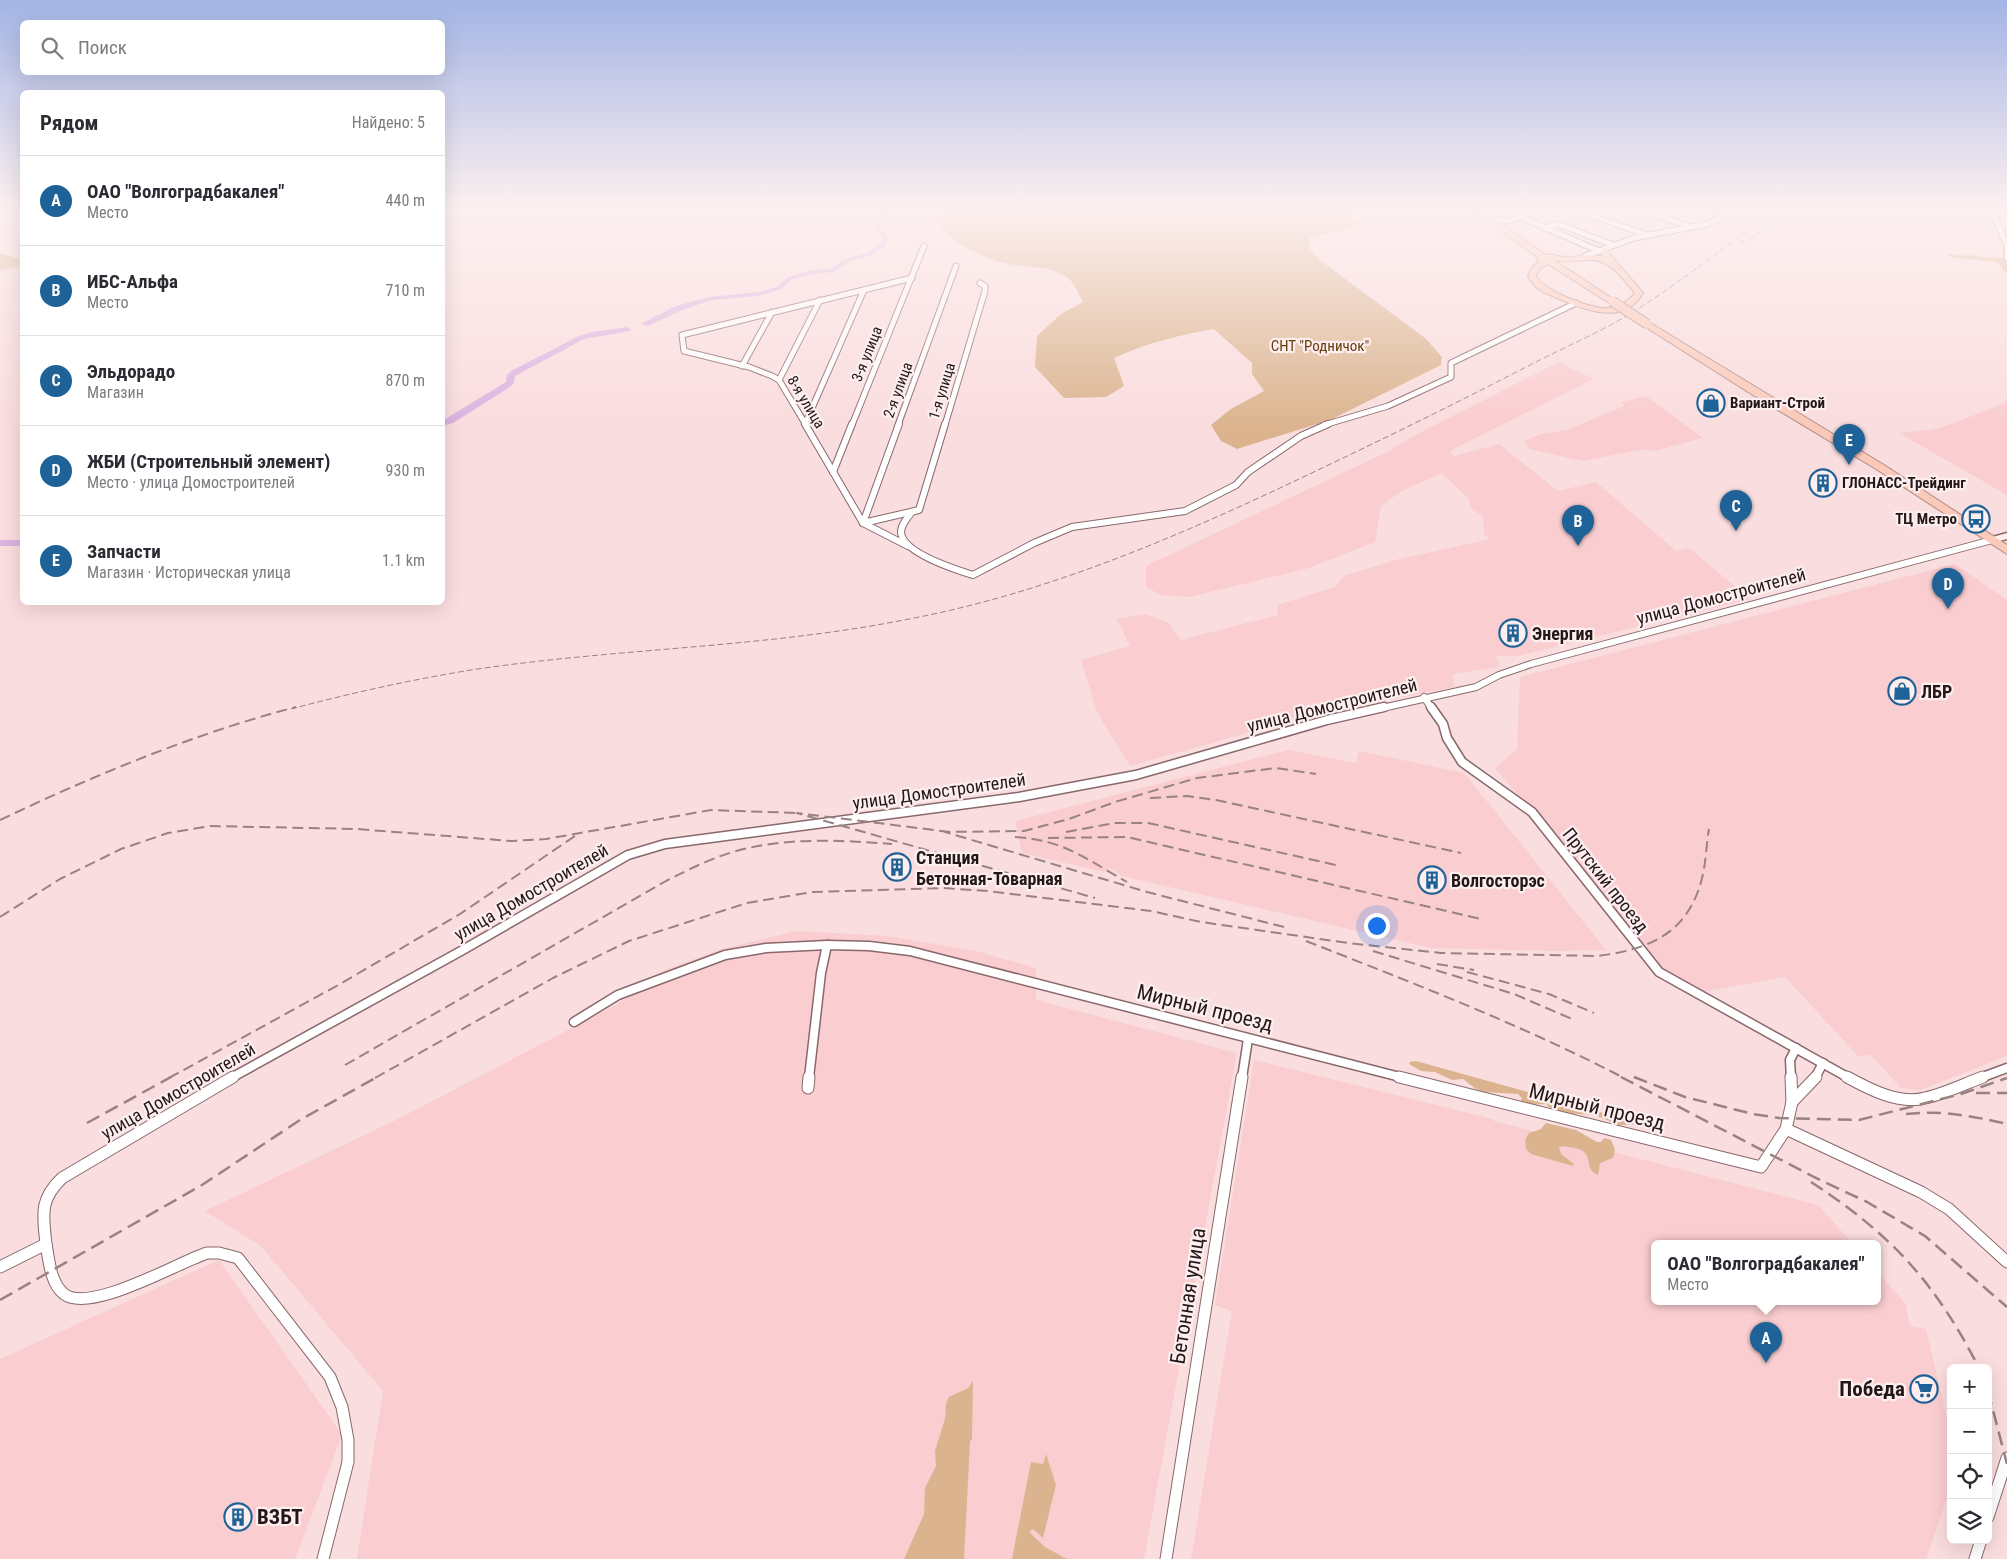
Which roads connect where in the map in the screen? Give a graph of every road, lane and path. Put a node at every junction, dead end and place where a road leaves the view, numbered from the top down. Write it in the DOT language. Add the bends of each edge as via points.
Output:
graph roads {
  1 [pos="905,280"];
  2 [pos="911,280"];
  3 [pos="951,280"];
  4 [pos="1535,280"];
  5 [pos="1581,280"];
  6 [pos="1628,280"];
  7 [pos="980,283"];
  8 [pos="864,290"];
  9 [pos="820,300"];
  10 [pos="1576,303"];
  11 [pos="772,312"];
  12 [pos="1650,323"];
  13 [pos="742,366"];
  14 [pos="779,380"];
  15 [pos="805,424"];
  16 [pos="833,472"];
  17 [pos="916,511"];
  18 [pos="863,523"];
  19 [pos="2001,539"];
  20 [pos="909,547"];
  21 [pos="2007,550"];
  22 [pos="1424,697"];
  23 [pos="827,945"];
  24 [pos="574,1022"];
  25 [pos="1248,1039"];
  26 [pos="1796,1048"];
  27 [pos="1823,1063"];
  28 [pos="2007,1068"];
  29 [pos="808,1088"];
  30 [pos="1792,1102"];
  31 [pos="1786,1129"];
  32 [pos="46,1244"];
  33 [pos="2007,1262"];
  34 [pos="0,1266"];
  35 [pos="2007,1458"];
  36 [pos="1992,1505"];
  37 [pos="1980,1544"];
  38 [pos="323,1559"];
  39 [pos="1166,1559"];
  40 [pos="1975,1559"];
  1 -- 8 [label="street"];
  2 -- 16 [label="street, 3-я улица"];
  3 -- 18 [label="street, 2-я улица"];
  4 -- 10 [label="highway" via="1537,284"];
  5 -- 12 [label="highway, bridge"];
  6 -- 10 [label="highway" via="1639,293 1616,310 1595,310"];
  7 -- 17 [label="street, 1-я улица" via="986,291"];
  8 -- 9 [label="street"];
  8 -- 15 [label="street"];
  9 -- 11 [label="street"];
  9 -- 14 [label="street"];
  10 -- 20 [label="street" via="1451,363 1450,377 1388,406 1322,426 1301,436 1248,472 1236,485 1185,511 1072,527 973,575"];
  11 -- 13 [label="street"];
  11 -- 13 [label="street, 8-я улица" via="682,334 684,351"];
  12 -- 19 [label="highway"];
  12 -- 19 [label="highway" via="1740,383 1746,390 1741,391 1762,397"];
  13 -- 14 [label="street, 8-я улица"];
  14 -- 15 [label="street, 8-я улица"];
  15 -- 16 [label="street, 8-я улица"];
  16 -- 18 [label="street, 8-я улица"];
  17 -- 18 [label="street"];
  17 -- 20 [label="street" via="902,529 902,536"];
  18 -- 20 [label="street"];
  19 -- 21 [label="highway"];
  19 -- 22 [label="street, улица Домостроителей" via="1531,664 1476,687"];
  22 -- 26 [label="street, Прутский проезд" via="1443,724 1447,738 1462,762 1532,812 1659,972"];
  22 -- 32 [label="street, улица Домостроителей" via="1327,720 1136,775 1019,797 665,844 628,855 211,1089 62,1178 45,1196"];
  23 -- 24 [label="street, Мирный проезд" via="766,948 725,955 618,995"];
  23 -- 25 [label="street, Мирный проезд" via="910,951"];
  23 -- 29 [label="street"];
  25 -- 31 [label="street, Мирный проезд" via="1761,1167"];
  25 -- 39 [label="street, Бетонная улица"];
  26 -- 27 [label="street, Прутский проезд"];
  26 -- 30 [label="street, Мирный проезд" via="1790,1060"];
  27 -- 28 [label="street, Прутский проезд" via="1869,1089 1898,1098 1923,1099"];
  27 -- 30 [label="street" via="1818,1075"];
  30 -- 31 [label="street, Мирный проезд"];
  31 -- 33 [label="street" via="1921,1192 1949,1209"];
  32 -- 34 [label="street"];
  32 -- 38 [label="street, улица Домостроителей" via="51,1272 64,1295 79,1301 99,1298 184,1260 209,1253 238,1258 330,1377 339,1397 347,1428 348,1461"];
  35 -- 36 [label="street"];
  37 -- 40 [label="street"];
}
